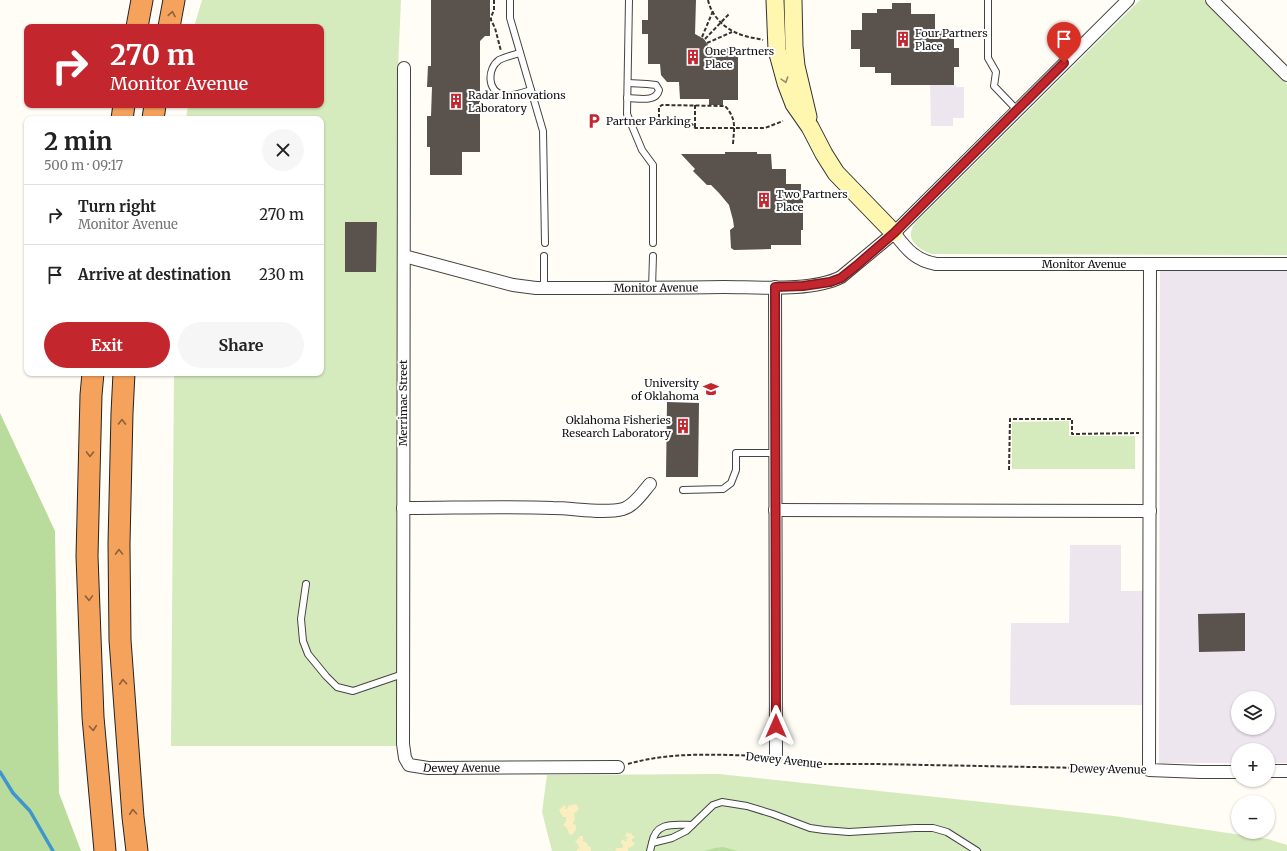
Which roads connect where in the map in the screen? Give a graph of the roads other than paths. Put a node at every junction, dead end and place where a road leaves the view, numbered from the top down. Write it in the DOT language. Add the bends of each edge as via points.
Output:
graph roads {
  1 [pos="142,0"];
  2 [pos="174,0"];
  3 [pos="510,0"];
  4 [pos="629,0"];
  5 [pos="775,0"];
  6 [pos="793,0"];
  7 [pos="988,0"];
  8 [pos="1128,0"];
  9 [pos="1212,0"];
  10 [pos="138,24"];
  11 [pos="170,24"];
  12 [pos="781,33"];
  13 [pos="520,53"];
  14 [pos="404,68"];
  15 [pos="1286,72"];
  16 [pos="628,83"];
  17 [pos="531,90"];
  18 [pos="627,98"];
  19 [pos="1016,110"];
  20 [pos="894,233"];
  21 [pos="545,243"];
  22 [pos="653,243"];
  23 [pos="404,256"];
  24 [pos="544,256"];
  25 [pos="653,256"];
  26 [pos="1150,264"];
  27 [pos="1287,264"];
  28 [pos="775,287"];
  29 [pos="544,288"];
  30 [pos="652,288"];
  31 [pos="93,376"];
  32 [pos="124,376"];
  33 [pos="775,453"];
  34 [pos="650,484"];
  35 [pos="683,490"];
  36 [pos="403,508"];
  37 [pos="775,510"];
  38 [pos="1150,510"];
  39 [pos="306,584"];
  40 [pos="403,674"];
  41 [pos="404,738"];
  42 [pos="776,757"];
  43 [pos="618,767"];
  44 [pos="1275,771"];
  45 [pos="1287,771"];
  46 [pos="1231,772"];
  47 [pos="692,825"];
  48 [pos="652,843"];
  49 [pos="105,850"];
  50 [pos="137,851"];
  51 [pos="650,851"];
  52 [pos="977,851"];
  1 -- 10 [label="highway"];
  11 -- 2 [label="highway, one-way"];
  3 -- 13 [label="lane" via="510,18"];
  4 -- 16 [label="lane"];
  5 -- 12 [label="street"];
  6 -- 12 [label="street"];
  7 -- 19 [label="lane" via="988,58 996,72 994,86"];
  8 -- 19 [label="street, Monitor Avenue"];
  9 -- 15 [label="street"];
  12 -- 20 [label="street" via="778,50 794,104 836,173"];
  13 -- 17 [label="lane"];
  13 -- 17 [label="lane" via="495,64 491,69 491,82 493,88 502,95"];
  14 -- 23 [label="street, Merrimac Street"];
  16 -- 18 [label="lane"];
  16 -- 18 [label="lane" via="656,85 659,90 658,95 653,98"];
  17 -- 21 [label="lane" via="543,131"];
  18 -- 22 [label="lane" via="627,114 642,150 653,165"];
  19 -- 20 [label="street, Monitor Avenue"];
  20 -- 26 [label="street, Monitor Avenue" via="912,254 936,264"];
  20 -- 28 [label="street, Monitor Avenue" via="841,278 803,286"];
  23 -- 29 [label="street, Monitor Avenue" via="513,286"];
  23 -- 36 [label="street, Merrimac Street"];
  24 -- 29 [label="lane"];
  25 -- 30 [label="lane"];
  26 -- 27 [label="street, Monitor Avenue"];
  26 -- 38 [label="street"];
  28 -- 30 [label="street, Monitor Avenue"];
  28 -- 33 [label="street"];
  29 -- 30 [label="street, Monitor Avenue"];
  31 -- 49 [label="highway, one-way" via="88,556 92,718"];
  50 -- 32 [label="highway, one-way" via="120,640 119,544"];
  33 -- 35 [label="lane" via="736,453 736,470 731,483 723,489"];
  33 -- 37 [label="street"];
  34 -- 36 [label="street" via="630,505 612,510"];
  36 -- 40 [label="street, Merrimac Street"];
  37 -- 38 [label="street"];
  37 -- 42 [label="street"];
  38 -- 46 [label="street, Dewey Avenue" via="1149,770"];
  39 -- 40 [label="lane" via="301,619 303,641 308,654 337,687 353,692"];
  40 -- 41 [label="street, Merrimac Street"];
  41 -- 43 [label="street, Dewey Avenue" via="406,762 414,767"];
  44 -- 45 [label="street"];
  47 -- 48 [label="lane" via="672,838"];
  47 -- 48 [label="lane" via="676,824 662,827 653,837"];
  47 -- 52 [label="lane" via="713,805 722,802 748,806 810,828 824,830 849,832 933,828 947,832"];
  48 -- 51 [label="lane"];
}
